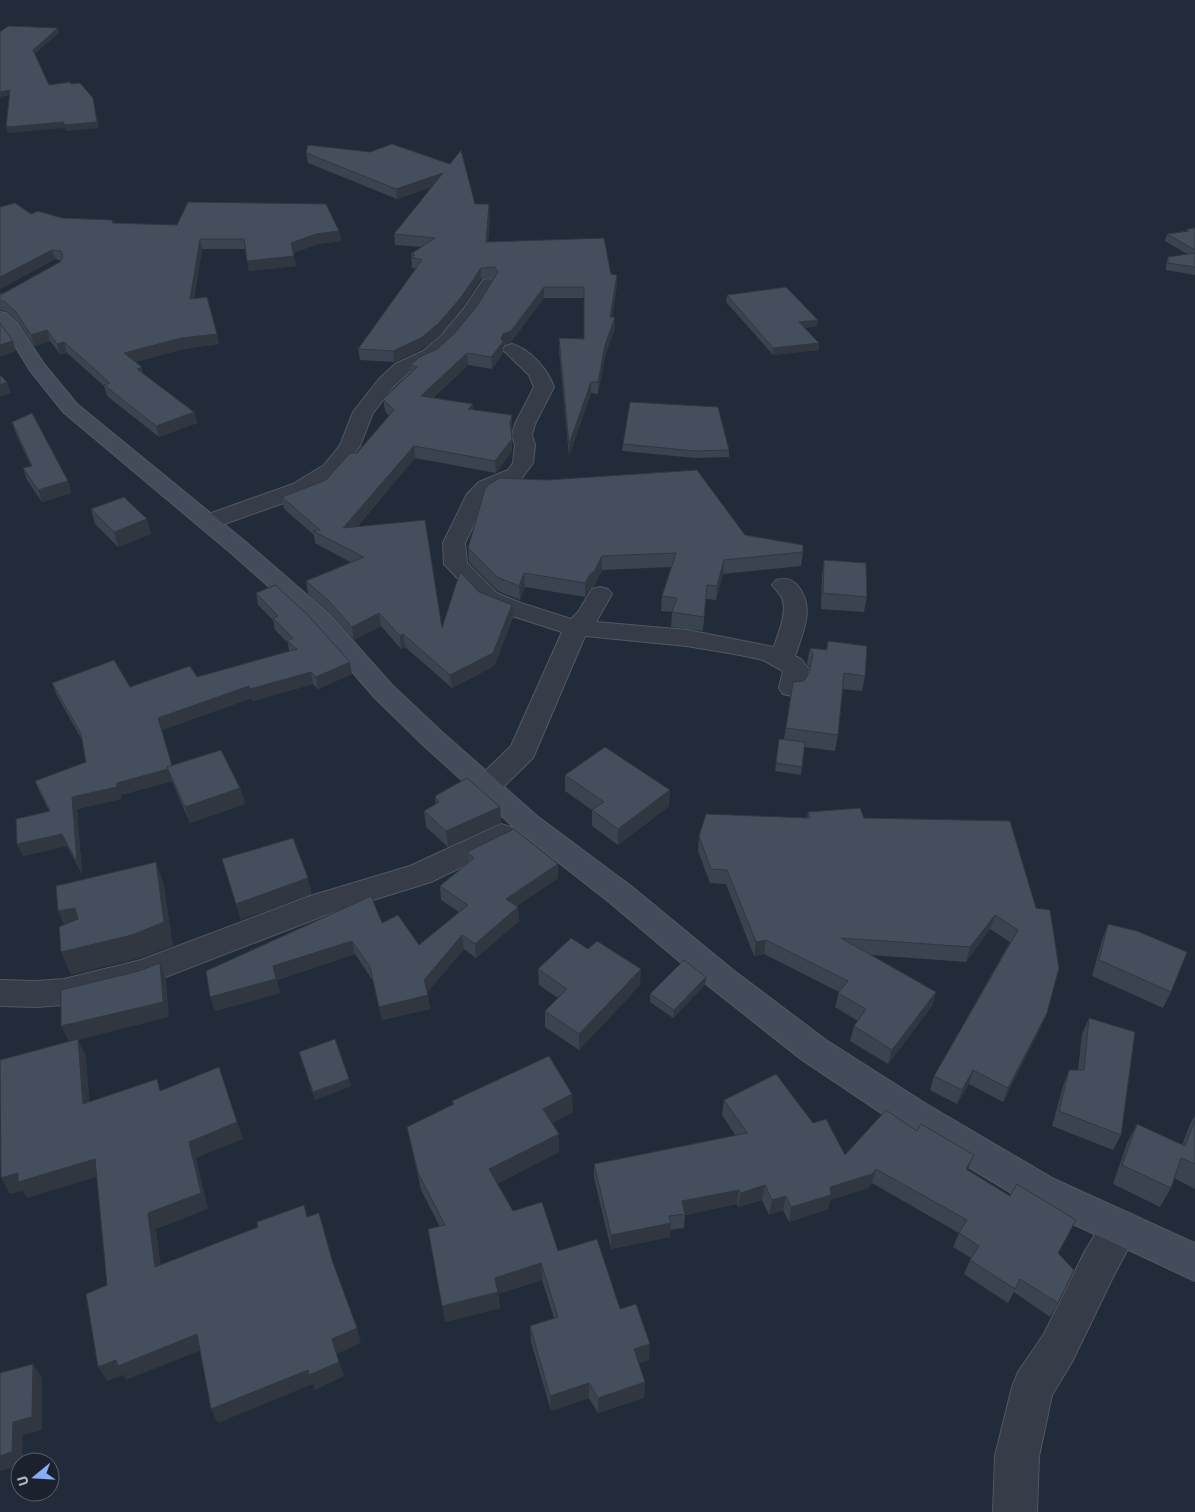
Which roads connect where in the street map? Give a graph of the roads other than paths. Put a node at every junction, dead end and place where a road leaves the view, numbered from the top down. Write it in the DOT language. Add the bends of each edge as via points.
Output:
graph roads {
  1 [pos="489,284"];
  2 [pos="0,318"];
  3 [pos="512,350"];
  4 [pos="208,522"];
  5 [pos="784,586"];
  6 [pos="600,594"];
  7 [pos="576,628"];
  8 [pos="782,659"];
  9 [pos="792,688"];
  10 [pos="486,786"];
  11 [pos="528,823"];
  12 [pos="0,993"];
  13 [pos="1120,1228"];
  14 [pos="1195,1262"];
  15 [pos="1015,1512"];
  1 -- 4 [label="street" via="447,340 430,355 402,368 386,383 363,412 350,446 331,468 301,489"];
  2 -- 4 [label="main road" via="13,328 48,384 70,408"];
  3 -- 7 [label="street" via="535,369 544,387 525,424 523,463 515,474 478,494 454,543 456,564 488,598"];
  4 -- 10 [label="main road" via="320,619 382,691"];
  5 -- 8 [label="street" via="794,597 795,606"];
  6 -- 7 [label="street" via="588,616"];
  7 -- 8 [label="street" via="687,638 740,647"];
  7 -- 10 [label="street" via="523,751"];
  8 -- 9 [label="street" via="796,669"];
  10 -- 11 [label="main road"];
  11 -- 12 [label="street" via="420,874 321,904 145,972 64,992"];
  11 -- 13 [label="main road" via="814,1050 915,1116 1041,1191"];
  13 -- 14 [label="main road"];
  13 -- 15 [label="street" via="1098,1264 1058,1348 1034,1387 1017,1456"];
}
